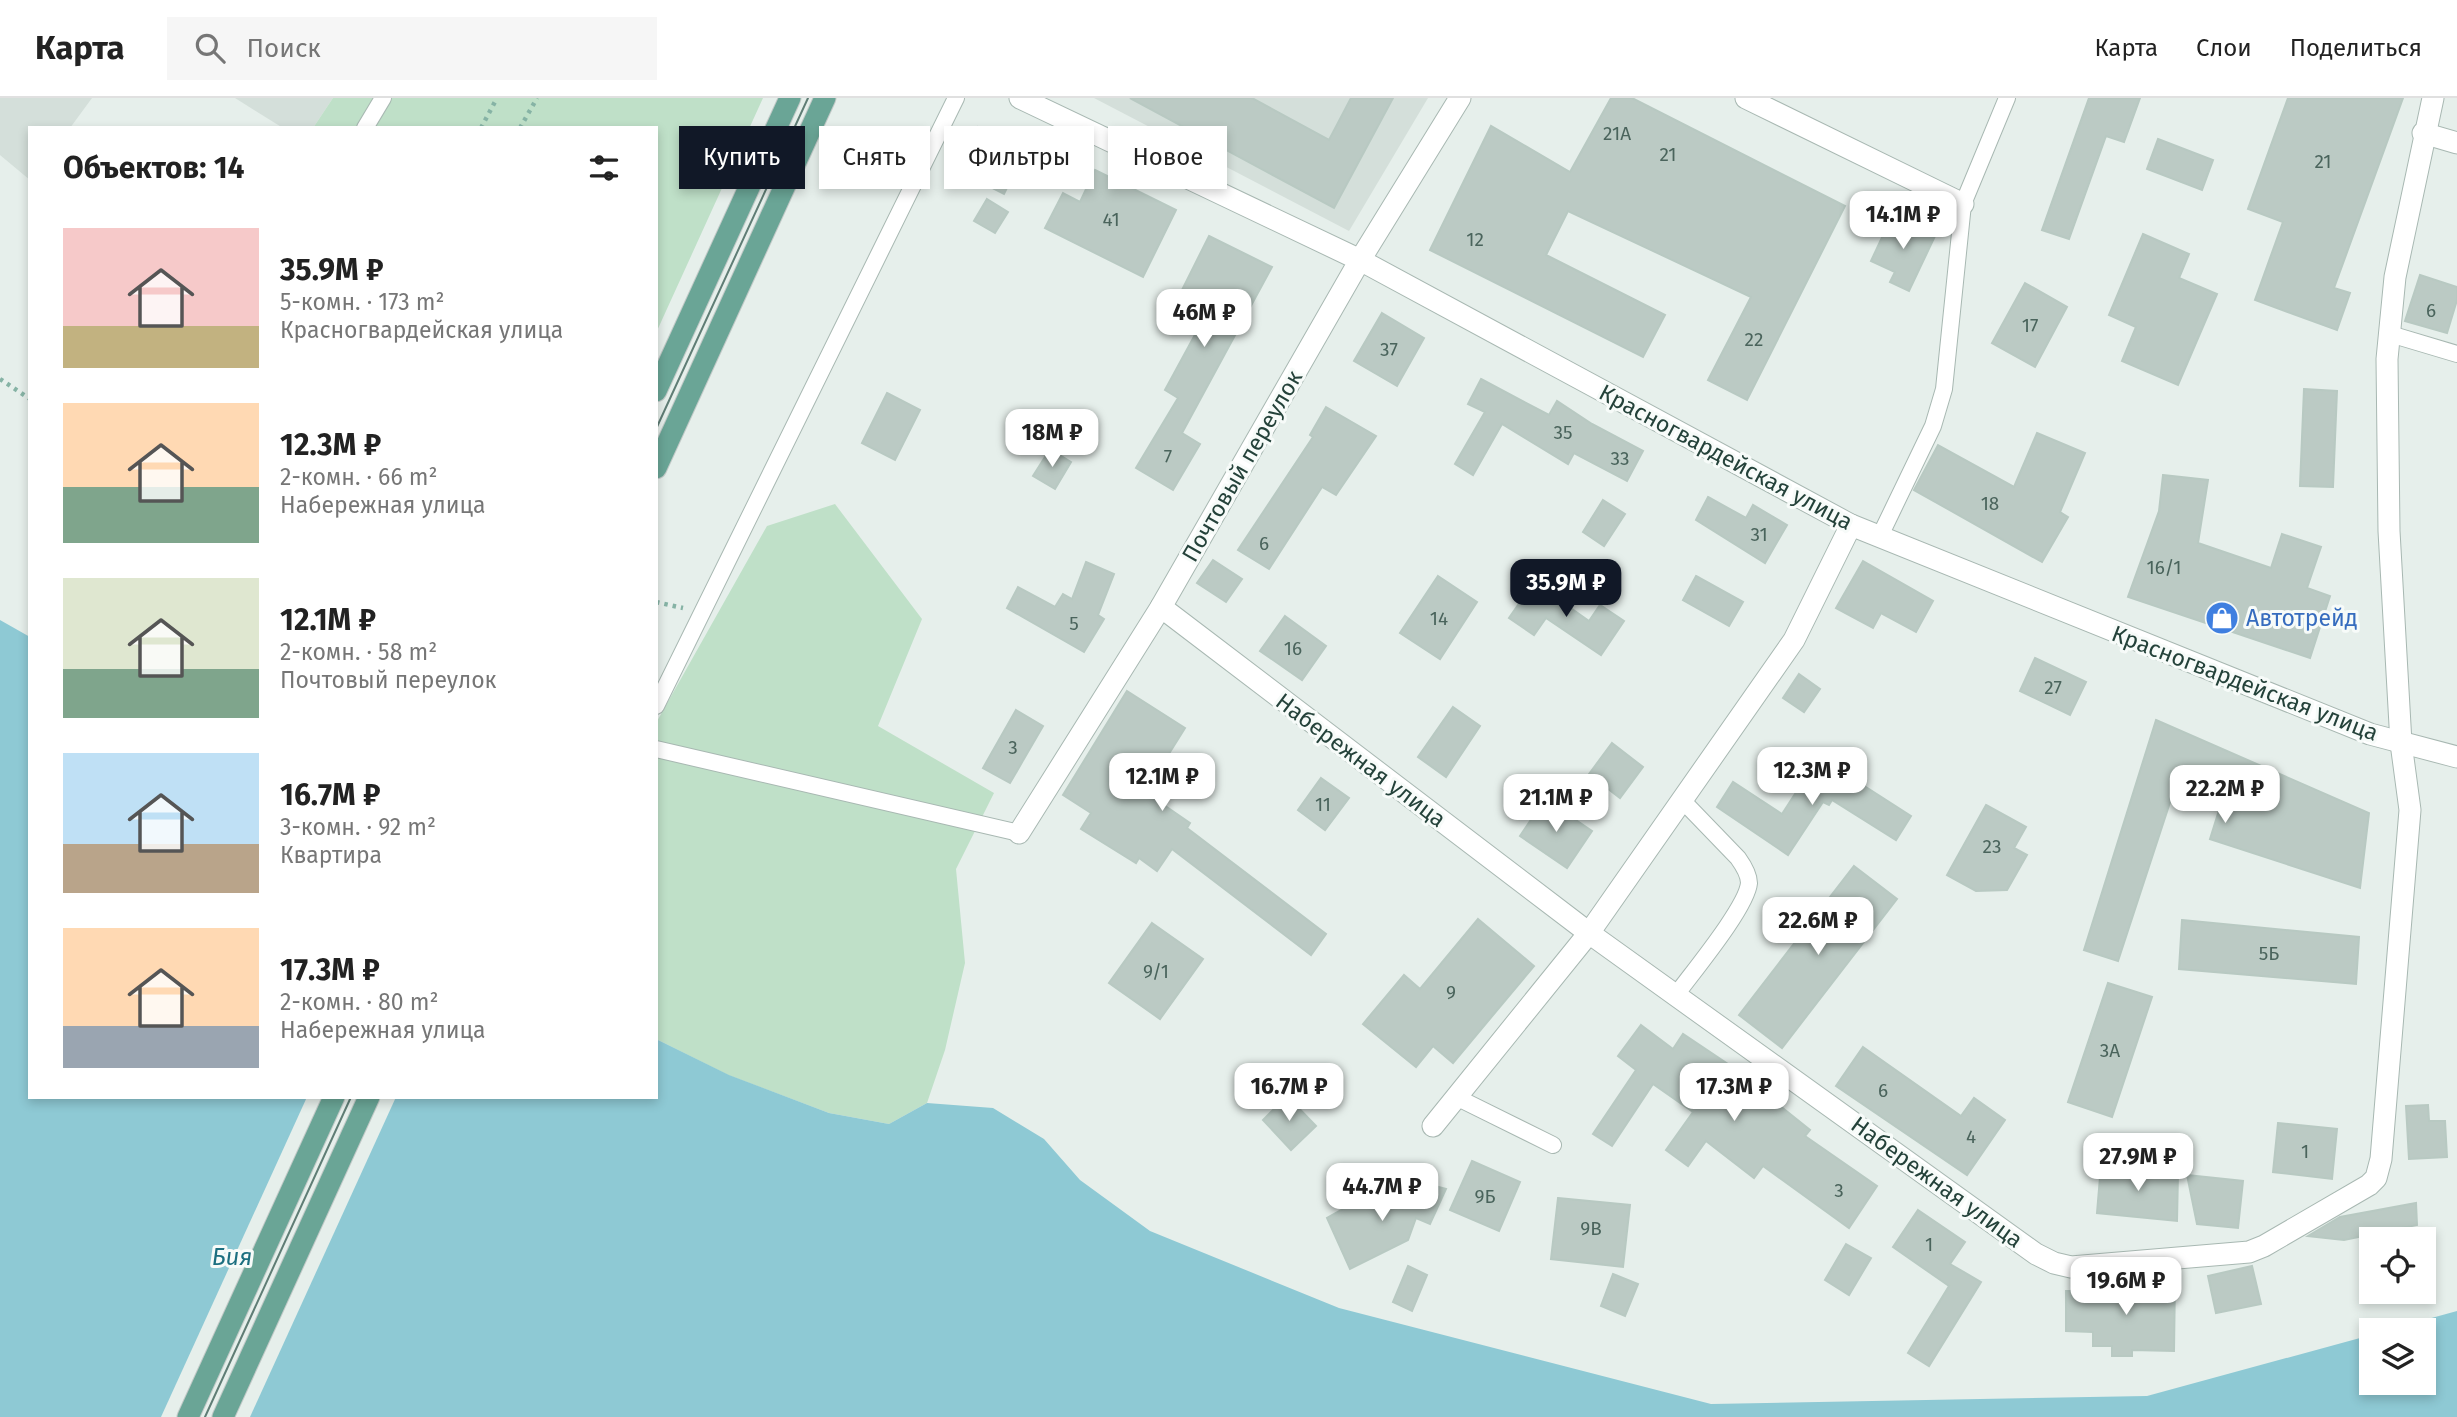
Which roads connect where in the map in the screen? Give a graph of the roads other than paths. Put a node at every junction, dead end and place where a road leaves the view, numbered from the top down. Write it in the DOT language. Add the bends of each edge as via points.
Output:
graph roads {
  1 [pos="383,98"];
  2 [pos="790,98"];
  3 [pos="825,98"];
  4 [pos="956,98"];
  5 [pos="1020,98"];
  6 [pos="1460,98"];
  7 [pos="1746,98"];
  8 [pos="2007,98"];
  9 [pos="2433,98"];
  10 [pos="366,126"];
  11 [pos="2423,133"];
  12 [pos="2457,143"];
  13 [pos="1963,204"];
  14 [pos="1360,260"];
  15 [pos="2390,334"];
  16 [pos="2457,354"];
  17 [pos="658,387"];
  18 [pos="658,464"];
  19 [pos="1851,525"];
  20 [pos="1880,536"];
  21 [pos="1161,607"];
  22 [pos="658,702"];
  23 [pos="2401,743"];
  24 [pos="658,749"];
  25 [pos="2457,757"];
  26 [pos="1682,800"];
  27 [pos="1019,833"];
  28 [pos="1589,933"];
  29 [pos="1676,995"];
  30 [pos="1456,1097"];
  31 [pos="333,1099"];
  32 [pos="368,1099"];
  33 [pos="1433,1126"];
  34 [pos="1553,1145"];
  35 [pos="188,1417"];
  36 [pos="223,1417"];
  1 -- 10 [label="lane"];
  2 -- 17 [label="main road"];
  3 -- 18 [label="main road"];
  4 -- 22 [label="lane"];
  5 -- 14 [label="street, Красногвардейская улица"];
  6 -- 14 [label="street, Почтовый переулок"];
  7 -- 13 [label="street"];
  8 -- 13 [label="lane"];
  9 -- 11 [label="street, Набережная улица"];
  11 -- 12 [label="street"];
  11 -- 15 [label="street, Набережная улица" via="2395,277"];
  13 -- 20 [label="lane" via="1944,390 1933,426"];
  14 -- 19 [label="street, Красногвардейская улица"];
  14 -- 21 [label="street, Почтовый переулок"];
  15 -- 16 [label="lane"];
  15 -- 23 [label="street, Набережная улица" via="2389,531"];
  19 -- 20 [label="street, Красногвардейская улица"];
  19 -- 26 [label="street" via="1794,640"];
  20 -- 23 [label="street, Красногвардейская улица"];
  21 -- 27 [label="street, Почтовый переулок"];
  21 -- 28 [label="street, Набережная улица"];
  23 -- 25 [label="street, Красногвардейская улица"];
  23 -- 29 [label="street, Набережная улица" via="2410,810 2379,1168 2369,1185 2249,1252 2071,1266 2054,1263"];
  24 -- 27 [label="lane"];
  26 -- 28 [label="street"];
  26 -- 29 [label="lane" via="1738,858 1749,883 1735,914"];
  28 -- 29 [label="street, Набережная улица"];
  28 -- 30 [label="street"];
  30 -- 33 [label="street"];
  30 -- 34 [label="lane"];
  31 -- 35 [label="main road"];
  32 -- 36 [label="main road"];
}
